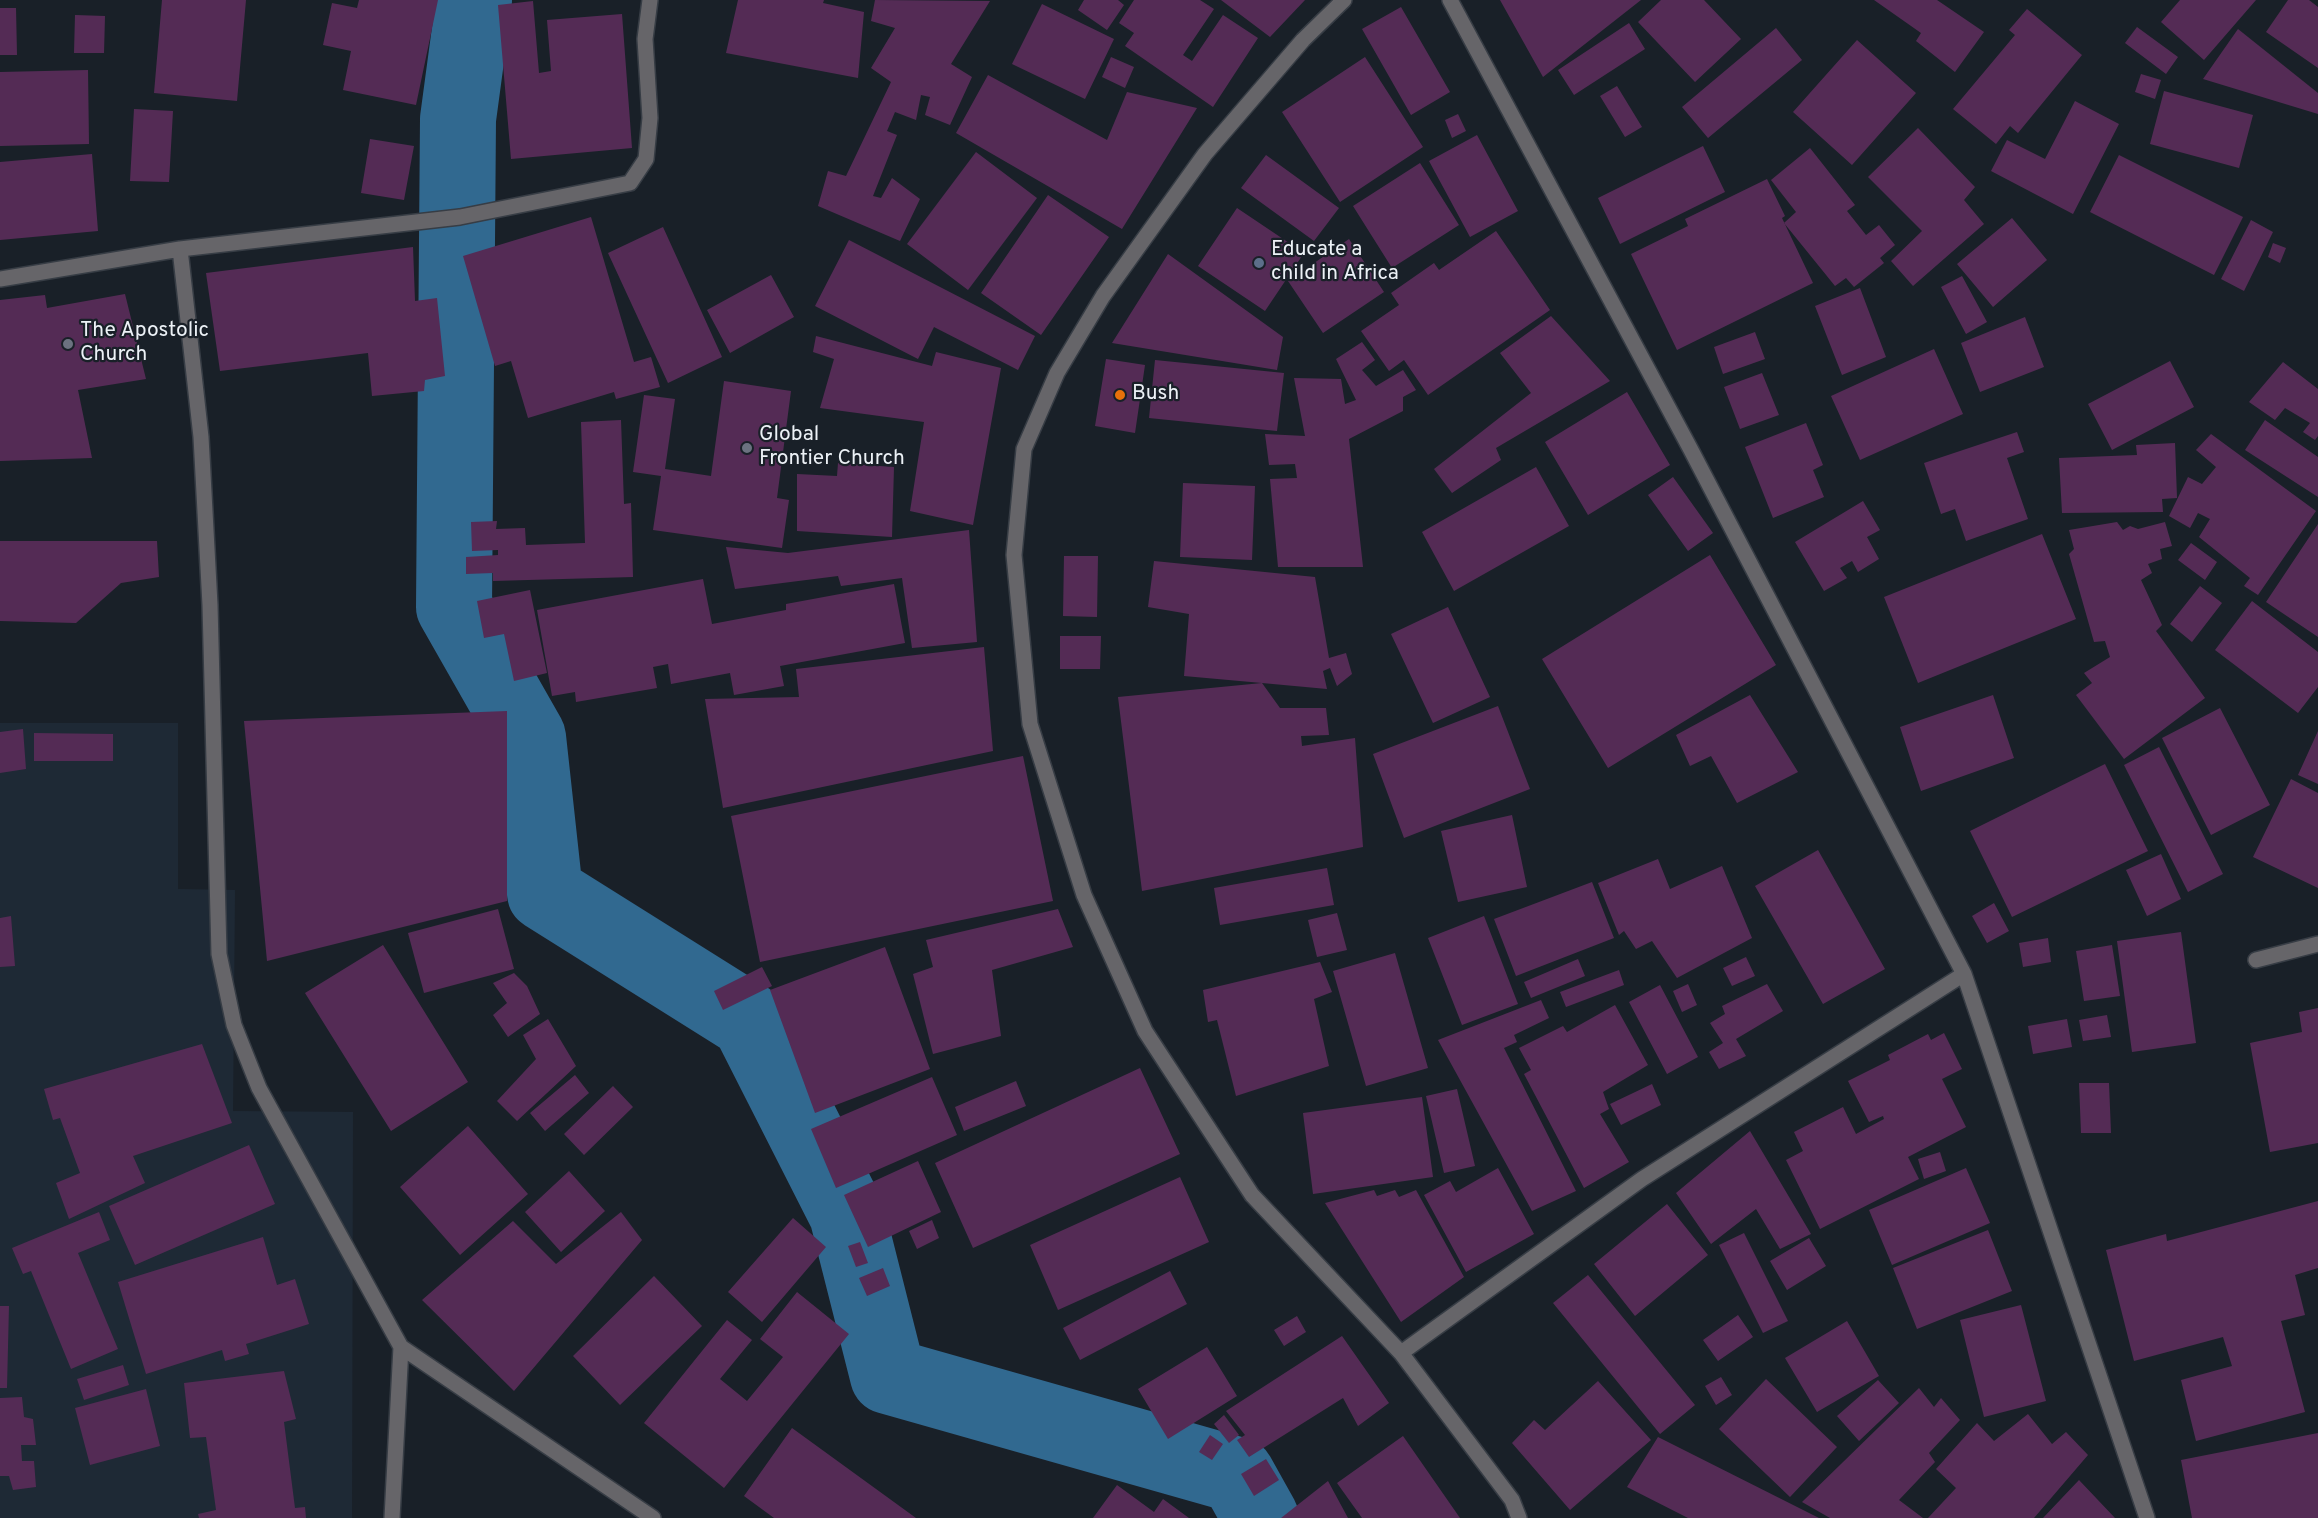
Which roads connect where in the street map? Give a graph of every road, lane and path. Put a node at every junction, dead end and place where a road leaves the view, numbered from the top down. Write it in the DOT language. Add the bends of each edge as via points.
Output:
graph roads {
  1 [pos="650,0"];
  2 [pos="1344,0"];
  3 [pos="1450,0"];
  4 [pos="180,249"];
  5 [pos="0,279"];
  6 [pos="2318,944"];
  7 [pos="2256,960"];
  8 [pos="1964,974"];
  9 [pos="401,1347"];
  10 [pos="1401,1353"];
  11 [pos="392,1518"];
  12 [pos="653,1518"];
  13 [pos="1519,1518"];
  14 [pos="2147,1518"];
  1 -- 4 [label="street" via="645,39 650,118 647,148 645,159 630,183 460,217"];
  2 -- 10 [label="street" via="1303,40 1205,154 1103,296 1057,373 1024,449 1014,555 1030,724 1084,895 1145,1031 1252,1195"];
  3 -- 8 [label="street" via="1691,450"];
  4 -- 5 [label="street"];
  4 -- 9 [label="street" via="201,437 210,604 219,954 234,1025 259,1088"];
  6 -- 7 [label="street"];
  8 -- 10 [label="street" via="1642,1179"];
  8 -- 14 [label="street"];
  9 -- 11 [label="street"];
  9 -- 12 [label="street"];
  10 -- 13 [label="street" via="1512,1500"];
}
